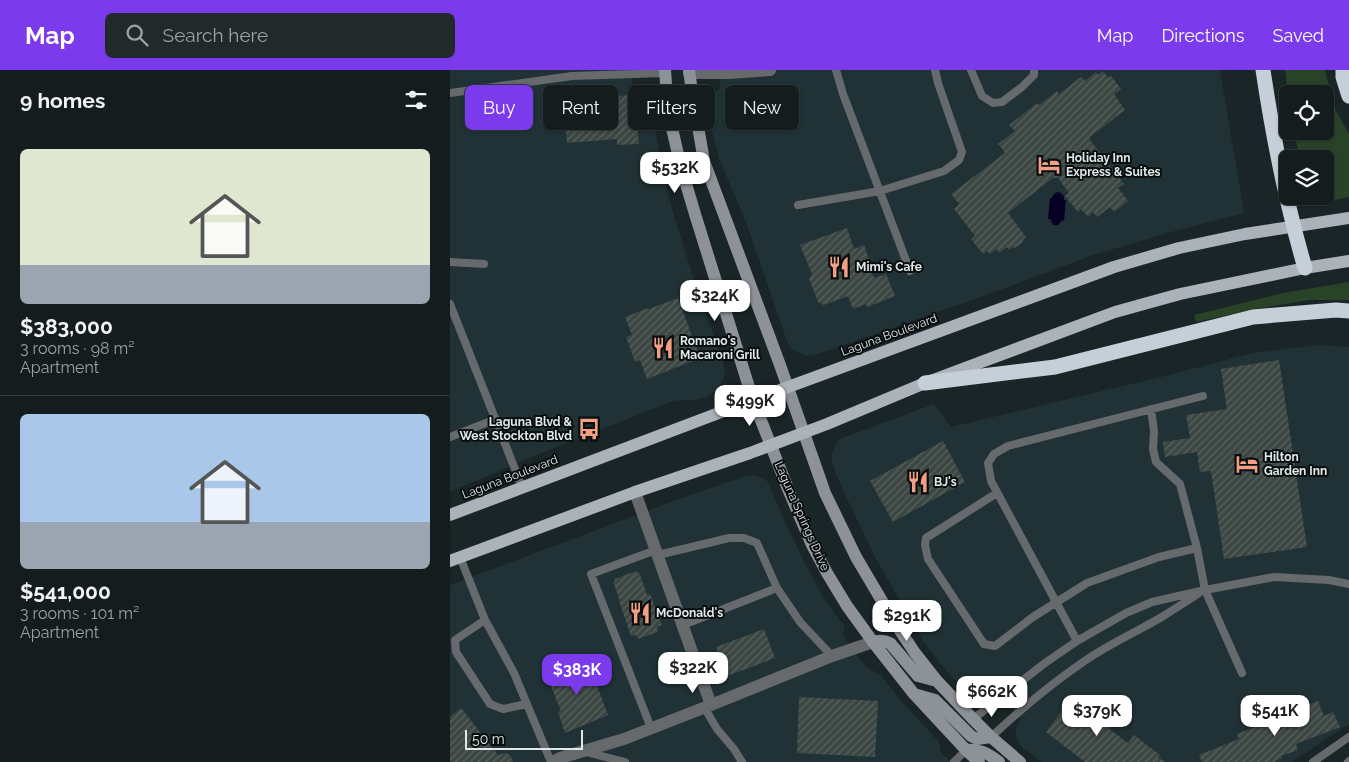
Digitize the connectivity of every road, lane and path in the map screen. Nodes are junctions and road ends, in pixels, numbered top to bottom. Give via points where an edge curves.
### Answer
1 (770, 70) edge
2 (836, 70) edge
3 (935, 70) edge
4 (971, 70) edge
5 (1034, 70) edge
6 (1263, 70) edge
7 (1343, 70) edge
8 (665, 72) edge
9 (689, 72) edge
10 (450, 93) edge
11 (1349, 96) edge
12 (880, 191) junction
13 (798, 205) dead end
14 (1349, 218) edge
15 (1293, 226) junction
16 (1349, 261) edge
17 (450, 262) edge
18 (484, 264) dead end
19 (1305, 268) junction
20 (910, 271) dead end
21 (450, 304) edge
22 (1349, 311) edge
23 (925, 383) junction
24 (788, 387) junction
25 (1203, 396) dead end
26 (753, 400) junction
27 (1151, 409) junction
28 (496, 419) junction
29 (804, 433) junction
30 (450, 437) edge
31 (771, 445) junction
32 (522, 487) junction
33 (635, 492) junction
34 (997, 493) junction
35 (450, 515) edge
36 (1197, 548) junction
37 (657, 553) junction
38 (455, 559) edge
39 (1349, 584) edge
40 (777, 588) junction
41 (1205, 590) junction
42 (1056, 602) junction
43 (485, 620) junction
44 (683, 625) junction
45 (1077, 640) junction
46 (873, 642) junction
47 (832, 656) junction
48 (1242, 672) dead end
49 (937, 681) junction
50 (914, 694) junction
51 (527, 704) junction
52 (708, 706) junction
53 (973, 719) junction
54 (651, 728) junction
55 (991, 737) junction
56 (1349, 737) edge
57 (966, 750) junction
58 (584, 751) junction
59 (552, 762) edge
60 (625, 762) edge
61 (742, 762) edge
62 (954, 762) edge
63 (979, 762) edge
64 (999, 762) edge
65 (1020, 762) edge
66 (1313, 762) edge

1 - 9 street
2 - 12 lane
3 - 12 lane via 962,152 959,160 944,171
4 - 5 lane via 982,96 993,103 1002,102 1022,87
6 - 15 highway
7 - 11 highway
8 - 10 lane via 572,76
8 - 26 street, Laguna Springs Drive via 668,111 681,167
9 - 24 street via 704,161
12 - 13 lane
12 - 20 lane
14 - 15 main road, Laguna Boulevard
15 - 19 highway
15 - 24 main road, Laguna Boulevard via 1179,248 1114,267
16 - 19 main road
17 - 18 lane
19 - 23 main road via 1180,294 1115,312
21 - 28 lane
22 - 23 highway via 1253,317 1055,367
23 - 29 main road
24 - 26 main road, Laguna Boulevard
24 - 29 street
25 - 27 lane
26 - 31 street, Laguna Springs Drive
26 - 32 main road, Laguna Boulevard
27 - 34 lane via 1008,446 994,454 988,464
27 - 36 lane via 1156,462 1180,484
28 - 30 lane
28 - 32 lane
29 - 31 main road
29 - 49 street via 825,493 856,558 900,631
31 - 33 main road
31 - 46 street, Laguna Springs Drive via 812,545 847,606
32 - 35 main road, Laguna Boulevard
33 - 37 street
33 - 38 main road
34 - 42 lane
34 - 42 lane via 926,538 928,559 984,644 995,646
36 - 41 lane
36 - 42 lane via 1159,557 1087,584
37 - 40 lane via 728,538 744,538 757,543
37 - 44 street
37 - 54 lane via 591,574
38 - 43 lane
39 - 41 lane via 1274,577
40 - 44 lane
40 - 47 lane via 800,622
41 - 45 lane via 1134,609
41 - 48 lane
41 - 55 lane via 1057,680
42 - 45 lane
43 - 51 lane
43 - 51 lane via 455,640 456,652 490,704 504,709
44 - 52 street
45 - 53 lane
46 - 47 street
46 - 49 street via 890,643 918,676
46 - 50 street, Laguna Springs Drive
47 - 52 street
49 - 53 street
50 - 55 street via 935,700 976,739
50 - 57 street, Laguna Springs Drive
51 - 59 lane
52 - 54 street
52 - 61 lane via 717,729
53 - 55 street
54 - 58 street
55 - 65 street
56 - 66 lane
57 - 62 lane
57 - 63 street, Laguna Springs Drive
57 - 64 street via 984,752
58 - 59 street
58 - 60 lane

